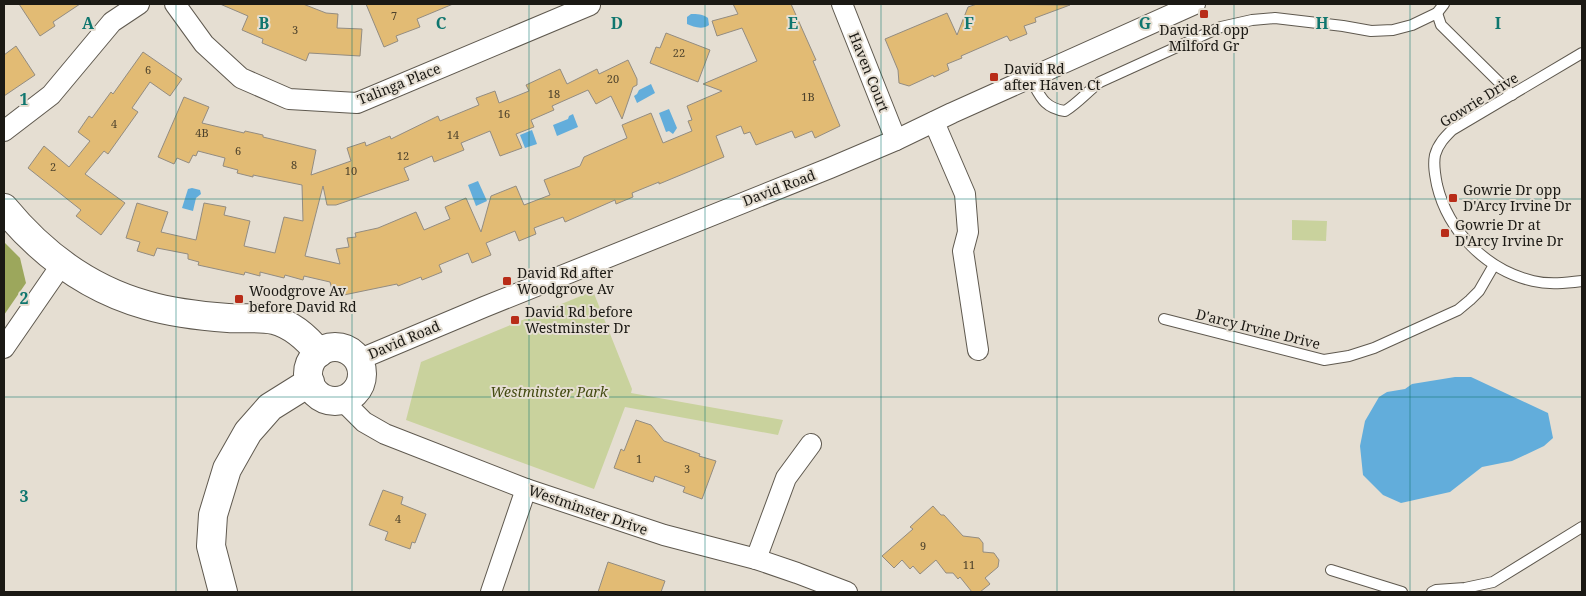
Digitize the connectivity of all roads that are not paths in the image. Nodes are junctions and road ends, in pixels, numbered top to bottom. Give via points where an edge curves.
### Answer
1 (139, 4) edge
2 (175, 4) edge
3 (842, 4) edge
4 (1195, 4) edge
5 (1444, 4) edge
6 (590, 5) edge
7 (1437, 13) junction
8 (1582, 53) edge
9 (1030, 78) junction
10 (1512, 95) junction
11 (934, 122) junction
12 (4, 131) edge
13 (896, 140) junction
14 (4, 208) edge
15 (62, 264) junction
16 (1494, 264) junction
17 (1582, 281) edge
18 (1164, 319) dead end
19 (4, 348) edge
20 (978, 350) dead end
21 (319, 353) junction
22 (358, 360) junction
23 (310, 382) junction
24 (342, 400) junction
25 (811, 444) dead end
26 (526, 490) junction
27 (1582, 527) edge
28 (756, 559) junction
29 (1331, 570) dead end
30 (222, 592) edge
31 (491, 592) edge
32 (847, 592) edge
33 (1402, 592) edge
34 (1432, 592) edge

1 - 12 street via 112,22 51,95
2 - 6 street, Talinga Place via 204,44 241,78 289,99 357,103
3 - 13 street, Haven Court
4 - 9 street, David Road
5 - 7 lane
7 - 9 lane via 1393,30 1370,31 1275,18 1237,22 1100,82 1065,111 1047,105
7 - 10 lane via 1441,25
8 - 10 lane, Gowrie Drive
9 - 11 street, David Road
10 - 16 lane, Gowrie Drive via 1452,130 1435,154 1434,170 1440,194 1453,225
11 - 13 street, David Road
11 - 20 street via 965,194 968,232 963,251
13 - 22 street, David Road
14 - 15 street via 38,245
15 - 19 street
15 - 21 street via 101,287 145,305 180,313 274,320 295,329
16 - 17 lane, Gowrie Drive via 1533,282
16 - 18 lane, D'arcy Irvine Drive via 1479,291 1458,310 1349,356 1324,360
21 - 22 street via 335,347 344,348
21 - 23 street via 310,366
22 - 24 street via 362,376 360,384 356,391
23 - 24 street via 327,399
23 - 30 street via 270,407 248,432 227,469 214,515 211,546
24 - 26 street, Westminster Drive via 364,422 384,434
25 - 28 street via 786,478
26 - 28 street, Westminster Drive via 664,535
26 - 31 street
27 - 34 lane via 1493,582
28 - 32 street, Westminster Drive
29 - 33 lane

